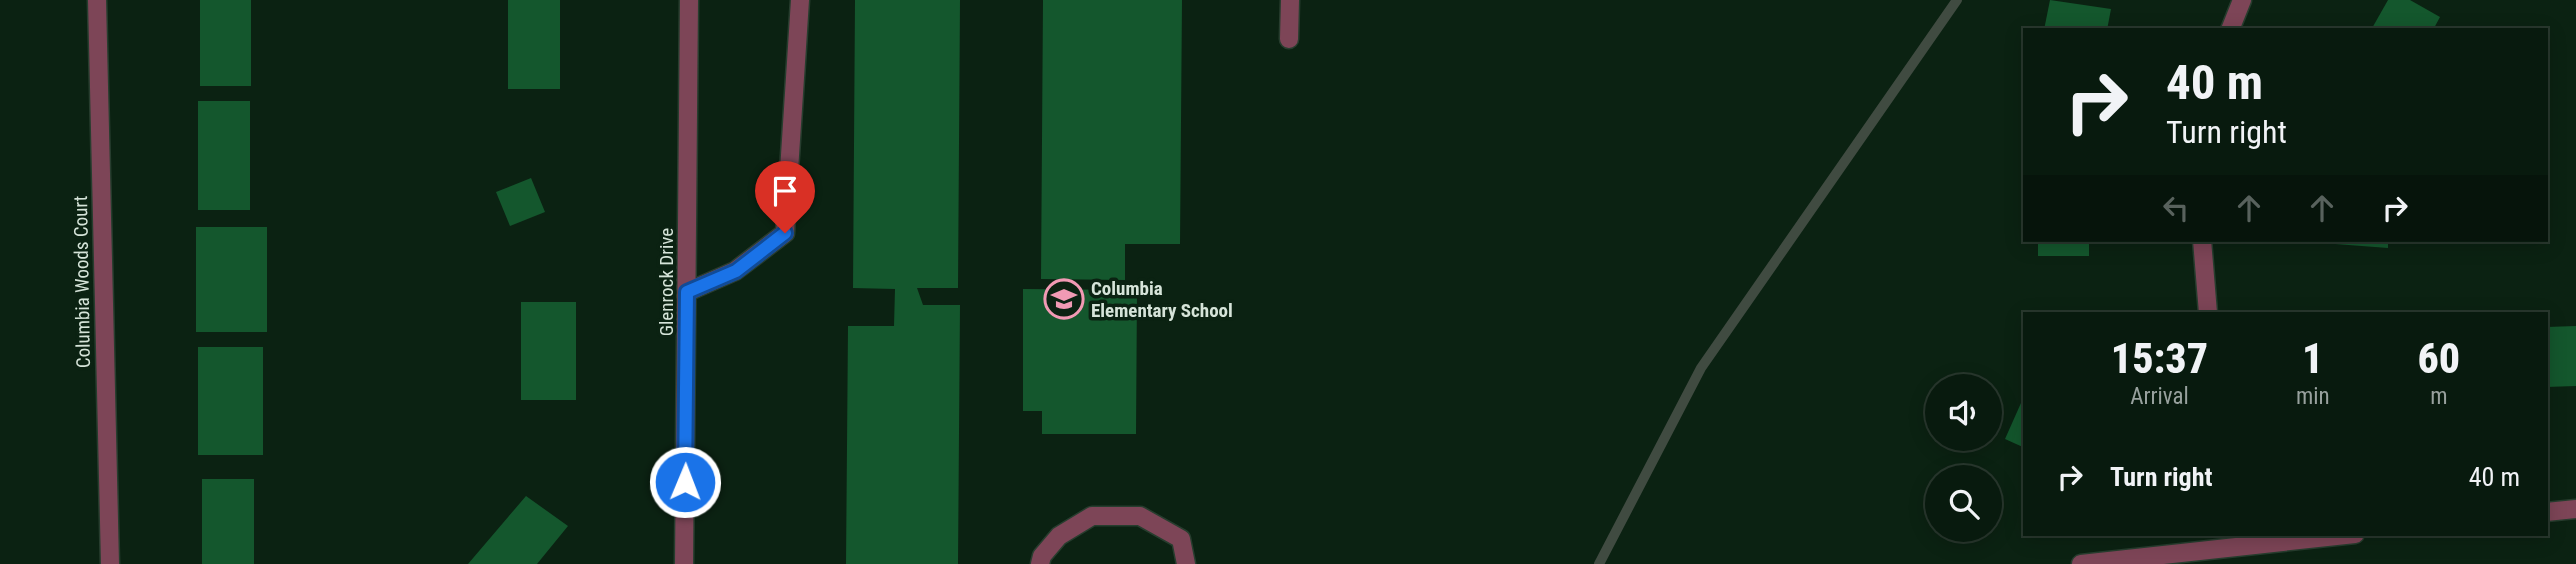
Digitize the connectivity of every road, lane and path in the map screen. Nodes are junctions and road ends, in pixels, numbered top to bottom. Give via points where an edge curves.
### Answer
1 (97, 0) edge
2 (689, 0) edge
3 (800, 0) edge
4 (1290, 0) edge
5 (2242, 0) edge
6 (2231, 28) edge
7 (1289, 39) dead end
8 (2202, 242) edge
9 (687, 292) junction
10 (2208, 312) edge
11 (2576, 509) edge
12 (2548, 512) edge
13 (2320, 536) edge
14 (2231, 541) edge
15 (110, 564) edge
16 (684, 564) edge
17 (1040, 564) edge
18 (1186, 564) edge
19 (2081, 564) edge

1 - 15 street, Columbia Woods Court
2 - 9 street, Glenrock Drive
3 - 9 street via 785,233 736,271
4 - 7 street
5 - 6 street
8 - 10 street
9 - 16 street, Glenrock Drive
11 - 12 street
13 - 14 street
14 - 19 street
17 - 18 street via 1059,536 1092,516 1140,516 1181,539

